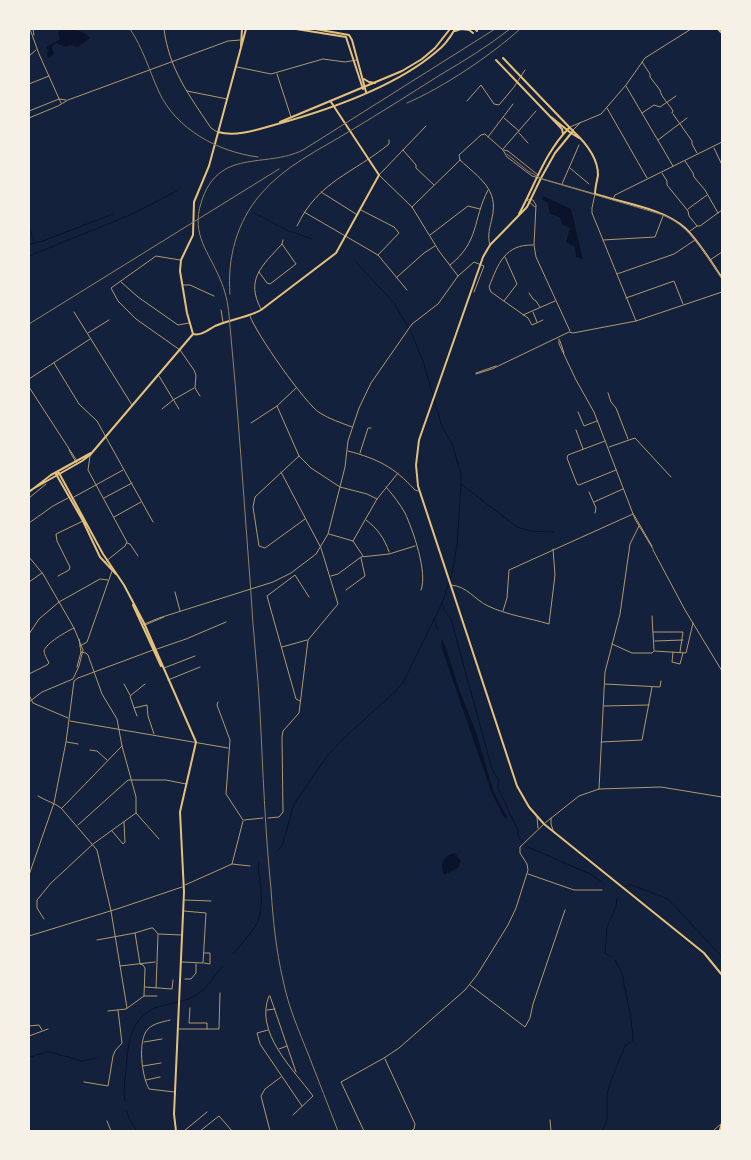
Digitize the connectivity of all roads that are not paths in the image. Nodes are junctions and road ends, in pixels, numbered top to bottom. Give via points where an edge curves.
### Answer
1 (30, 29) edge
2 (34, 29) edge
3 (164, 29) edge
4 (244, 29) edge
5 (296, 29) edge
6 (315, 29) edge
7 (450, 29) edge
8 (455, 29) edge
9 (691, 29) edge
10 (718, 29) edge
11 (469, 30) edge
12 (453, 32) junction
13 (472, 33) dead end
14 (722, 33) edge
15 (34, 38) junction
16 (242, 40) junction
17 (37, 49) junction
18 (29, 56) edge
19 (428, 57) junction
20 (503, 58) dead end
21 (356, 60) junction
22 (496, 60) dead end
23 (172, 61) junction
24 (642, 62) junction
25 (236, 67) junction
26 (525, 70) dead end
27 (277, 72) junction
28 (49, 76) junction
29 (520, 77) junction
30 (364, 79) junction
31 (517, 82) junction
32 (377, 83) junction
33 (29, 84) edge
34 (626, 85) junction
35 (366, 87) junction
36 (362, 89) junction
37 (186, 90) junction
38 (366, 92) junction
39 (676, 96) dead end
40 (59, 99) junction
41 (228, 99) junction
42 (68, 100) junction
43 (467, 101) dead end
44 (667, 101) junction
45 (331, 102) junction
46 (62, 104) junction
47 (514, 104) dead end
48 (333, 105) junction
49 (607, 107) junction
50 (29, 111) edge
51 (536, 111) dead end
52 (642, 112) junction
53 (550, 117) junction
54 (29, 118) edge
55 (503, 118) junction
56 (687, 118) dead end
57 (292, 119) junction
58 (581, 122) junction
59 (680, 124) junction
60 (426, 126) dead end
61 (568, 129) junction
62 (218, 132) junction
63 (519, 132) junction
64 (572, 132) junction
65 (563, 134) junction
66 (488, 137) junction
67 (389, 140) dead end
68 (658, 140) junction
69 (528, 142) dead end
70 (722, 142) edge
71 (579, 145) dead end
72 (713, 146) junction
73 (403, 150) junction
74 (503, 150) junction
75 (697, 154) junction
76 (369, 158) junction
77 (460, 160) junction
78 (685, 160) junction
79 (722, 165) edge
80 (673, 166) junction
81 (570, 167) junction
82 (661, 172) junction
83 (538, 174) junction
84 (379, 175) junction
85 (536, 178) junction
86 (540, 178) junction
87 (648, 179) junction
88 (589, 184) dead end
89 (434, 185) junction
90 (562, 185) junction
91 (489, 189) junction
92 (321, 191) junction
93 (595, 194) junction
94 (708, 195) junction
95 (526, 199) junction
96 (613, 200) junction
97 (530, 201) junction
98 (412, 207) junction
99 (687, 209) junction
100 (360, 210) junction
101 (480, 210) junction
102 (722, 210) edge
103 (304, 212) junction
104 (718, 213) junction
105 (358, 215) junction
106 (664, 215) junction
107 (518, 216) junction
108 (297, 226) dead end
109 (697, 226) junction
110 (689, 232) junction
111 (430, 236) junction
112 (488, 236) junction
113 (345, 237) junction
114 (283, 240) dead end
115 (602, 240) junction
116 (695, 240) junction
117 (493, 241) junction
118 (282, 244) junction
119 (490, 245) junction
120 (534, 245) junction
121 (436, 246) junction
122 (722, 252) edge
123 (378, 255) junction
124 (505, 256) junction
125 (181, 260) junction
126 (710, 260) junction
127 (480, 264) junction
128 (449, 265) junction
129 (259, 271) junction
130 (616, 274) junction
131 (458, 276) junction
132 (396, 278) junction
133 (722, 278) edge
134 (120, 281) junction
135 (183, 286) junction
136 (407, 290) dead end
137 (474, 292) dead end
138 (722, 292) edge
139 (529, 293) dead end
140 (214, 296) dead end
141 (626, 298) junction
142 (556, 300) junction
143 (504, 301) junction
144 (683, 305) junction
145 (540, 308) junction
146 (221, 310) dead end
147 (261, 310) junction
148 (74, 312) dead end
149 (533, 312) junction
150 (249, 315) junction
151 (523, 315) junction
152 (528, 318) junction
153 (109, 320) dead end
154 (543, 320) dead end
155 (636, 321) junction
156 (537, 322) junction
157 (190, 323) junction
158 (224, 323) junction
159 (569, 332) junction
160 (87, 334) junction
161 (193, 334) junction
162 (90, 338) junction
163 (559, 339) junction
164 (180, 350) junction
165 (54, 363) junction
166 (499, 366) junction
167 (158, 375) junction
168 (29, 379) edge
169 (29, 387) edge
170 (297, 387) junction
171 (195, 388) junction
172 (608, 393) dead end
173 (200, 396) dead end
174 (173, 400) junction
175 (132, 405) junction
176 (277, 406) junction
177 (162, 409) dead end
178 (179, 409) dead end
179 (578, 412) dead end
180 (598, 420) junction
181 (251, 423) dead end
182 (352, 427) junction
183 (371, 428) dead end
184 (576, 430) dead end
185 (105, 436) junction
186 (628, 440) junction
187 (606, 441) junction
188 (609, 448) junction
189 (584, 449) junction
190 (347, 450) junction
191 (91, 454) junction
192 (360, 454) junction
193 (299, 456) junction
194 (76, 461) junction
195 (77, 464) junction
196 (124, 469) junction
197 (616, 470) junction
198 (281, 472) junction
199 (56, 473) junction
200 (59, 473) junction
201 (398, 473) junction
202 (671, 478) dead end
203 (132, 483) junction
204 (46, 484) dead end
205 (96, 485) junction
206 (340, 487) junction
207 (386, 488) junction
208 (623, 489) junction
209 (30, 491) edge
210 (420, 492) junction
211 (589, 492) dead end
212 (29, 498) edge
213 (69, 498) junction
214 (74, 498) junction
215 (104, 498) junction
216 (377, 500) junction
217 (142, 502) junction
218 (594, 502) junction
219 (595, 513) dead end
220 (634, 514) junction
221 (114, 517) junction
222 (306, 518) junction
223 (366, 519) junction
224 (82, 521) junction
225 (153, 522) dead end
226 (29, 523) edge
227 (641, 528) junction
228 (328, 534) junction
229 (353, 541) junction
230 (126, 542) junction
231 (416, 546) junction
232 (321, 548) junction
233 (553, 549) junction
234 (389, 554) junction
235 (138, 556) dead end
236 (29, 557) edge
237 (362, 557) junction
238 (106, 562) junction
239 (113, 570) junction
240 (42, 572) junction
241 (58, 576) dead end
242 (330, 576) junction
243 (108, 580) junction
244 (29, 582) edge
245 (451, 584) junction
246 (346, 590) dead end
247 (421, 590) dead end
248 (175, 592) dead end
249 (309, 597) dead end
250 (60, 602) junction
251 (503, 611) junction
252 (180, 612) junction
253 (652, 616) dead end
254 (226, 622) dead end
255 (693, 623) junction
256 (144, 624) junction
257 (74, 628) junction
258 (653, 632) junction
259 (29, 634) edge
260 (308, 640) junction
261 (683, 640) junction
262 (654, 642) junction
263 (612, 643) junction
264 (81, 646) junction
265 (281, 647) junction
266 (154, 650) junction
267 (654, 651) junction
268 (82, 652) junction
269 (673, 652) junction
270 (680, 653) junction
271 (683, 653) junction
272 (195, 656) dead end
273 (200, 666) dead end
274 (163, 668) junction
275 (722, 671) edge
276 (94, 672) junction
277 (29, 674) edge
278 (74, 679) junction
279 (168, 680) junction
280 (661, 681) dead end
281 (124, 684) dead end
282 (145, 684) dead end
283 (604, 684) junction
284 (652, 687) junction
285 (29, 695) edge
286 (130, 696) junction
287 (32, 700) junction
288 (301, 701) junction
289 (29, 702) edge
290 (218, 702) dead end
291 (649, 705) junction
292 (603, 706) junction
293 (134, 708) junction
294 (137, 716) dead end
295 (69, 720) junction
296 (119, 729) junction
297 (154, 735) junction
298 (66, 742) junction
299 (196, 742) junction
300 (601, 742) junction
301 (78, 744) dead end
302 (122, 746) junction
303 (228, 748) junction
304 (90, 750) dead end
305 (108, 760) junction
306 (131, 779) junction
307 (186, 784) junction
308 (598, 789) junction
309 (38, 796) dead end
310 (722, 797) edge
311 (54, 803) junction
312 (62, 808) junction
313 (136, 813) junction
314 (537, 817) junction
315 (263, 818) dead end
316 (268, 818) dead end
317 (552, 818) junction
318 (243, 820) junction
319 (124, 822) junction
320 (544, 824) junction
321 (78, 826) junction
322 (538, 828) junction
323 (112, 831) junction
324 (553, 831) junction
325 (159, 839) dead end
326 (93, 844) junction
327 (232, 864) junction
328 (250, 866) dead end
329 (527, 874) junction
330 (29, 875) edge
331 (184, 885) junction
332 (602, 890) dead end
333 (184, 900) junction
334 (211, 902) dead end
335 (565, 910) dead end
336 (111, 911) junction
337 (183, 911) junction
338 (44, 919) dead end
339 (135, 933) junction
340 (158, 934) junction
341 (29, 936) edge
342 (182, 936) junction
343 (114, 937) junction
344 (98, 940) dead end
345 (204, 953) junction
346 (156, 962) junction
347 (182, 962) junction
348 (196, 963) junction
349 (203, 963) junction
350 (140, 964) junction
351 (119, 966) junction
352 (722, 975) edge
353 (186, 979) dead end
354 (173, 980) dead end
355 (470, 984) junction
356 (144, 987) junction
357 (156, 988) junction
358 (220, 993) dead end
359 (144, 996) junction
360 (157, 996) dead end
361 (127, 1008) junction
362 (190, 1008) dead end
363 (275, 1009) junction
364 (118, 1010) junction
365 (266, 1010) junction
366 (108, 1011) dead end
367 (170, 1020) dead end
368 (29, 1026) edge
369 (48, 1029) dead end
370 (178, 1029) junction
371 (207, 1029) junction
372 (269, 1030) junction
373 (43, 1031) junction
374 (29, 1036) edge
375 (162, 1039) dead end
376 (143, 1042) junction
377 (288, 1046) junction
378 (278, 1050) junction
379 (384, 1058) junction
380 (161, 1063) dead end
381 (142, 1066) junction
382 (296, 1073) junction
383 (160, 1077) dead end
384 (281, 1077) junction
385 (145, 1080) junction
386 (84, 1082) dead end
387 (175, 1092) junction
388 (302, 1106) junction
389 (207, 1112) dead end
390 (293, 1114) dead end
391 (550, 1120) dead end
392 (107, 1121) dead end
393 (722, 1122) edge
394 (110, 1131) edge
395 (176, 1131) edge
396 (184, 1131) edge
397 (200, 1131) edge
398 (232, 1131) edge
399 (270, 1131) edge
400 (364, 1131) edge
401 (411, 1131) edge
402 (551, 1131) edge
403 (714, 1131) edge
404 (721, 1131) edge

1 - 15 street
2 - 15 street
3 - 23 street
4 - 16 main road
5 - 21 main road via 346,37
6 - 21 main road via 349,35
7 - 19 main road
8 - 12 main road
9 - 24 street
10 - 14 main road
11 - 12 main road
11 - 13 main road
12 - 19 main road via 444,45
15 - 17 street
16 - 23 street via 228,41
16 - 25 main road
17 - 18 street
17 - 28 street
19 - 32 main road
19 - 38 main road via 402,75
20 - 29 main road
21 - 27 street via 323,59
21 - 30 main road
21 - 36 main road
22 - 31 main road
23 - 37 street
23 - 42 street
24 - 34 street
24 - 44 street
25 - 27 street via 266,74
25 - 41 main road
26 - 29 street
27 - 57 street
28 - 33 street
28 - 40 street
29 - 31 street
29 - 61 main road
30 - 32 main road
30 - 35 main road
31 - 43 street via 499,106 494,104 481,84
31 - 53 main road
32 - 35 main road
34 - 49 street
34 - 52 street
35 - 36 main road
35 - 38 main road
36 - 38 main road
36 - 45 main road
37 - 41 street
37 - 62 street via 211,128
38 - 48 main road
39 - 44 street
40 - 42 street
40 - 46 street
40 - 50 street
41 - 62 main road
42 - 46 street
44 - 52 street via 660,107 654,106
44 - 59 street
45 - 48 main road
45 - 57 main road
46 - 54 street
47 - 55 street
48 - 57 main road
48 - 76 main road
49 - 58 street
49 - 87 street
51 - 63 street
52 - 68 street
53 - 61 main road
53 - 65 main road
55 - 63 street
55 - 66 street
56 - 59 street
57 - 62 main road via 242,133
58 - 61 street
58 - 64 street
59 - 68 street
59 - 75 street
60 - 73 street
61 - 64 main road
61 - 65 main road
62 - 125 main road via 209,166 194,202 193,235
63 - 69 street
63 - 74 street
64 - 86 main road
64 - 93 main road via 589,149 597,166
65 - 83 main road
66 - 74 street
66 - 77 street via 481,135 459,155
67 - 76 street via 389,144
68 - 80 street
70 - 72 street
71 - 81 street
72 - 75 street
72 - 79 street
73 - 84 street
73 - 89 street
74 - 83 street
74 - 85 street
75 - 78 street
76 - 84 main road
76 - 92 street
77 - 89 street
77 - 91 street
78 - 80 street
78 - 94 street
80 - 82 street
81 - 88 street
81 - 90 street
82 - 87 street
82 - 99 street via 667,185
83 - 85 main road
83 - 86 street
84 - 98 street
84 - 100 main road
85 - 86 street
85 - 95 main road
86 - 90 street
86 - 97 main road
87 - 96 street via 615,195
89 - 98 street
90 - 93 street
91 - 101 street
91 - 112 street via 494,202
92 - 103 street
92 - 105 street
93 - 96 main road
93 - 115 street via 591,210
94 - 99 street
94 - 104 street
95 - 97 street
95 - 107 main road
96 - 106 main road
97 - 107 main road
97 - 120 street via 536,208
98 - 111 street
99 - 109 street
100 - 105 main road
100 - 123 street via 400,233
101 - 111 street via 468,206
101 - 128 street via 468,246
102 - 104 street
103 - 108 street
103 - 113 street
104 - 109 street
105 - 113 main road
106 - 110 main road
106 - 115 street via 655,237
107 - 117 main road
109 - 110 street
110 - 116 main road
111 - 121 street
112 - 117 street
112 - 119 street
113 - 123 street
113 - 147 main road via 336,253
114 - 118 street
115 - 130 street
116 - 126 main road
116 - 130 street via 674,254
117 - 119 main road
118 - 129 street
118 - 129 street via 296,264 270,284
119 - 127 main road
120 - 124 street via 517,246
120 - 142 street via 538,262
121 - 128 street
121 - 132 street
122 - 126 street
123 - 132 street
124 - 143 street via 517,284
124 - 143 street via 490,287 491,292
125 - 134 street via 156,256
125 - 135 main road
126 - 133 main road
127 - 131 street via 473,263
127 - 137 street via 484,266
127 - 210 main road via 417,448 416,471
128 - 131 street
129 - 147 street via 254,289
130 - 141 street
131 - 182 street via 438,304 407,331 367,389
132 - 136 street
134 - 157 street via 178,325
134 - 164 street via 111,288 125,309
135 - 140 street via 190,285
135 - 157 main road
138 - 144 street
139 - 145 street
141 - 144 street via 674,281
141 - 155 street
142 - 145 street
142 - 159 street
143 - 151 street
144 - 155 street
145 - 149 street
146 - 158 street
147 - 150 main road
148 - 160 street
149 - 151 street
149 - 152 street
149 - 156 street
150 - 158 main road
150 - 170 street
151 - 152 street
152 - 156 street via 532,324
153 - 160 street
154 - 156 street
155 - 159 street
157 - 161 main road
158 - 161 main road
159 - 163 street
160 - 162 street
161 - 164 main road
162 - 165 street
162 - 175 street
163 - 166 street
163 - 180 street via 574,377
164 - 167 main road
164 - 171 street via 196,375
165 - 168 street
165 - 185 street via 79,404 94,417
166 - 166 street via 491,367 476,374 479,374
167 - 174 street
167 - 175 main road
169 - 194 street
170 - 176 street
170 - 182 street via 319,413
171 - 173 street
171 - 174 street
172 - 186 street
174 - 177 street
174 - 178 street
175 - 185 main road
176 - 181 street
176 - 193 street
179 - 180 street via 584,426
180 - 187 street
182 - 190 street
183 - 192 street via 368,428
184 - 189 street
185 - 191 main road
185 - 196 street
186 - 188 street
186 - 202 street via 638,440
187 - 188 street
187 - 189 street
188 - 197 street
189 - 197 street via 567,458 577,484
190 - 192 street
190 - 206 street
191 - 194 main road
191 - 195 main road
191 - 205 street via 88,470
192 - 201 street via 381,461
193 - 198 street
193 - 206 street via 317,473
194 - 195 street
194 - 199 main road
195 - 200 main road
196 - 203 street
196 - 205 street
197 - 208 street
198 - 222 street
198 - 222 street via 253,502 259,546 265,548
199 - 200 main road
199 - 209 main road
199 - 213 main road
200 - 214 main road
201 - 207 street
201 - 210 street
203 - 215 street
203 - 217 street
204 - 212 street
205 - 214 street
205 - 215 street
206 - 216 street
206 - 228 street
207 - 216 street
207 - 231 street via 405,514
208 - 218 street
208 - 220 street
210 - 245 main road
211 - 218 street
213 - 224 main road
213 - 226 street
214 - 238 main road
215 - 221 street
216 - 223 street
217 - 221 street
217 - 225 street
218 - 219 street
220 - 227 street
220 - 233 street
221 - 230 street
222 - 232 street
223 - 229 street
223 - 234 street via 381,534
224 - 238 main road
224 - 241 street via 56,534 70,567
227 - 255 street
227 - 263 street via 630,544 620,614
228 - 229 street
228 - 232 street
229 - 237 street
230 - 235 street
230 - 238 street
231 - 234 street
231 - 247 street via 423,570
232 - 242 street
232 - 252 street via 291,573 256,589
233 - 251 street via 508,570 508,598
233 - 251 street via 555,574 548,624
234 - 237 street
236 - 240 street
237 - 242 street
237 - 246 street via 365,576
238 - 239 main road
239 - 243 street
239 - 256 main road
240 - 244 street
240 - 250 street
242 - 260 street via 338,604
243 - 250 street via 100,579
243 - 264 street via 86,644
245 - 251 street via 489,607
245 - 314 main road via 517,786
248 - 252 street
249 - 265 street via 295,575 267,596
250 - 257 street
250 - 259 street via 39,618
252 - 256 street
253 - 258 street
254 - 266 street
255 - 271 street via 686,654
255 - 275 street
256 - 266 main road
257 - 264 street
257 - 277 street via 45,648 49,663
258 - 261 street via 682,631
258 - 262 street
260 - 265 street
260 - 288 street
261 - 262 street
261 - 270 street
262 - 267 street
263 - 267 street via 632,653
263 - 283 street
264 - 268 street
265 - 288 street via 296,698
266 - 274 main road
266 - 276 street
267 - 269 street
268 - 276 street via 88,655
268 - 278 street
269 - 270 street
269 - 271 street via 672,662 680,664
270 - 271 street
272 - 274 street
273 - 279 street
274 - 279 main road
276 - 278 street
276 - 296 street
278 - 287 street via 42,692
278 - 295 street
279 - 299 main road
280 - 284 street via 660,688
281 - 286 street
282 - 286 street
283 - 284 street
283 - 292 street
284 - 291 street
285 - 287 street
286 - 293 street
287 - 289 street
287 - 295 street
288 - 316 street via 299,713 285,728 282,737 283,812 279,817
290 - 303 street via 229,733
291 - 292 street
291 - 300 street via 642,740
292 - 300 street
293 - 294 street
293 - 297 street via 147,705
295 - 296 street
295 - 298 street
296 - 297 street
296 - 302 street
297 - 299 street
298 - 301 street
298 - 311 street
299 - 303 street
299 - 307 main road
300 - 308 street
302 - 305 street
302 - 306 street
303 - 318 street via 226,794
304 - 305 street via 97,751
305 - 312 street
306 - 307 street
306 - 313 street
306 - 321 street
307 - 331 main road via 180,814
308 - 310 street via 661,786
308 - 317 street via 579,796
309 - 311 street
311 - 312 street
311 - 330 street
312 - 321 street
313 - 319 street
313 - 325 street
314 - 320 main road
314 - 322 street
315 - 318 street
317 - 320 street
317 - 324 street
318 - 327 street
319 - 323 street
319 - 323 street via 123,844
320 - 322 street
320 - 324 main road
321 - 326 street
322 - 329 street via 523,843 520,851 527,864
323 - 326 street
324 - 352 main road via 704,953
326 - 336 street
326 - 338 street via 38,898 36,906
327 - 328 street
327 - 331 street
329 - 332 street via 574,890
329 - 355 street via 512,918
331 - 333 main road
331 - 336 street
333 - 334 street
333 - 337 main road
335 - 355 street via 525,1027
336 - 341 street
336 - 343 street
337 - 342 main road
337 - 345 street via 206,913
339 - 340 street via 153,928
339 - 343 street
339 - 350 street
340 - 342 street
340 - 346 street
342 - 347 main road
343 - 344 street
343 - 351 street
345 - 349 street
345 - 349 street via 210,953 210,964
346 - 350 street
346 - 357 street
347 - 348 street
347 - 370 main road
348 - 349 street
348 - 353 street via 196,973 191,979
350 - 351 street
350 - 356 street via 145,968
351 - 361 street
354 - 357 street via 172,989
355 - 379 street via 414,1036
356 - 357 street
356 - 359 street
358 - 371 street via 219,1029
359 - 360 street
359 - 361 street
361 - 364 street
362 - 371 street via 189,1022 207,1023
363 - 365 street
363 - 365 street via 269,996
363 - 377 street
364 - 366 street
364 - 386 street via 122,1043 115,1051 108,1086
365 - 372 street
367 - 376 street via 150,1027
368 - 373 street via 39,1025
369 - 373 street
370 - 371 street
370 - 387 main road
372 - 378 street
372 - 384 street via 257,1032 257,1036 264,1053
373 - 374 street
375 - 376 street
376 - 381 street
377 - 378 street
377 - 382 street
378 - 382 street
379 - 400 street via 342,1082
379 - 401 street via 415,1124
380 - 381 street
381 - 385 street
382 - 388 street via 312,1096
383 - 385 street
384 - 388 street
384 - 399 street via 261,1096
385 - 387 street via 150,1090
387 - 395 main road
388 - 390 street
389 - 396 street
391 - 402 street
392 - 394 street
393 - 403 street
393 - 404 main road
397 - 398 street via 220,1116
403 - 404 street

